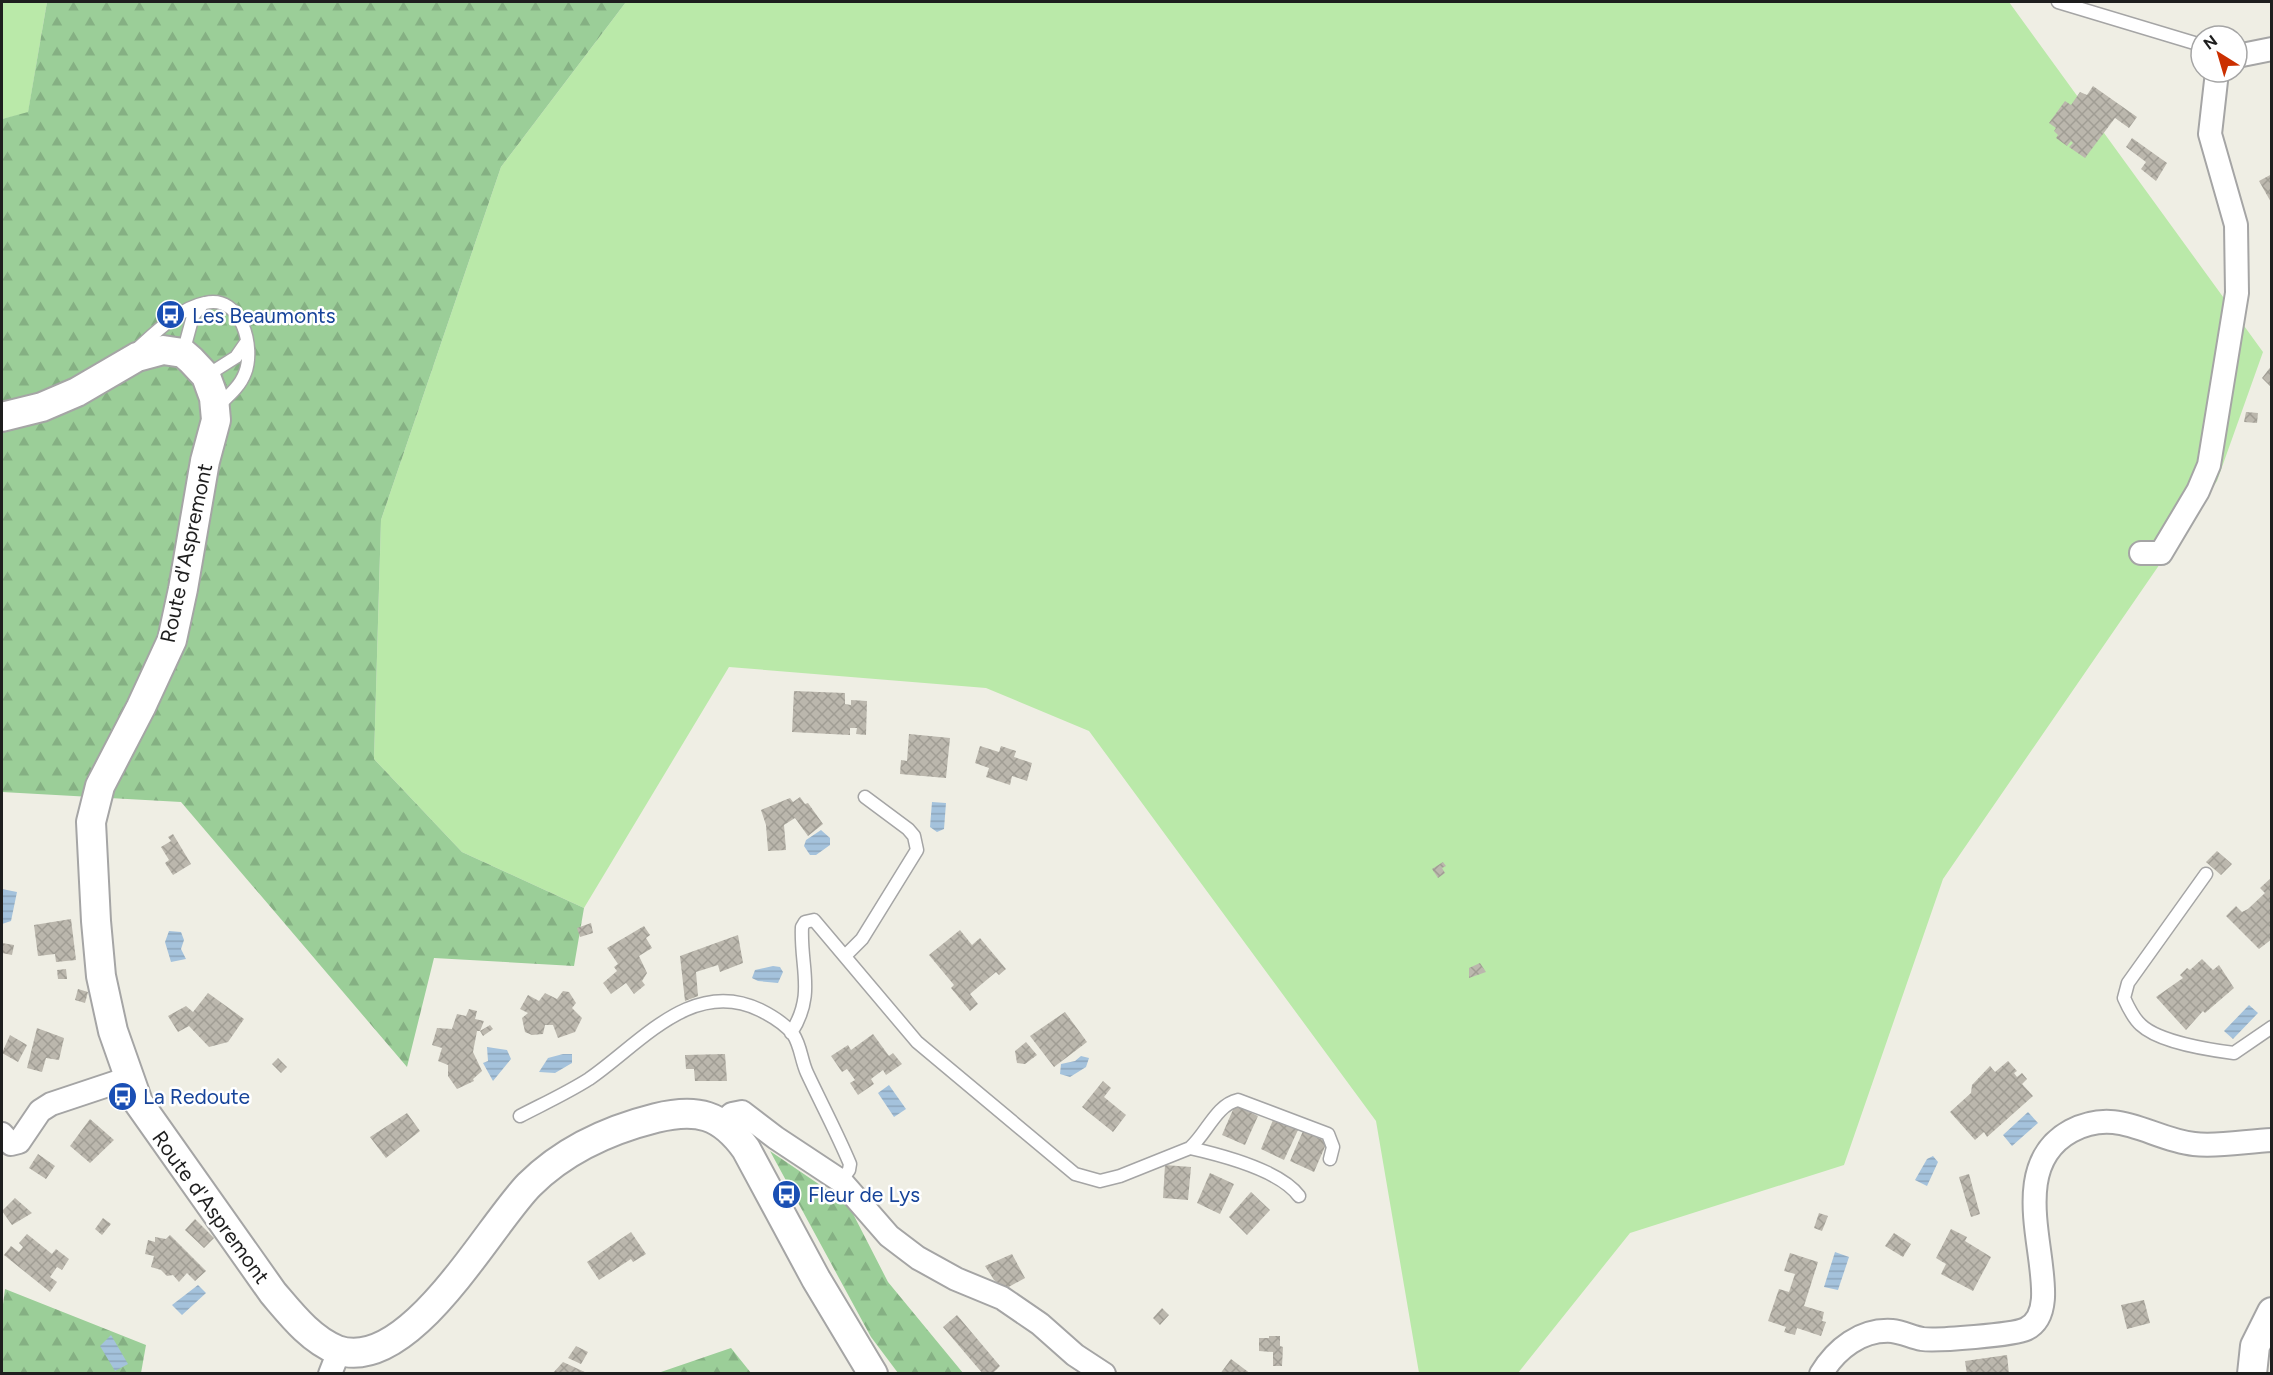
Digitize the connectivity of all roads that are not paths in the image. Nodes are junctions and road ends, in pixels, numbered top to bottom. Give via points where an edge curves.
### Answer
1 (2058, 2) edge
2 (2189, 41) edge
3 (2271, 49) edge
4 (2249, 54) edge
5 (2216, 84) edge
6 (206, 303) junction
7 (246, 344) junction
8 (183, 353) junction
9 (119, 366) junction
10 (206, 376) junction
11 (216, 409) junction
12 (2, 417) edge
13 (2141, 553) dead end
14 (865, 797) dead end
15 (2206, 874) dead end
16 (845, 956) junction
17 (2271, 1027) edge
18 (792, 1033) junction
19 (129, 1078) junction
20 (520, 1116) dead end
21 (722, 1123) junction
22 (2, 1134) edge
23 (2271, 1140) edge
24 (1190, 1148) junction
25 (1330, 1159) dead end
26 (841, 1181) junction
27 (1299, 1196) dead end
28 (2271, 1312) edge
29 (334, 1362) edge
30 (873, 1374) edge
31 (1104, 1374) edge
32 (1821, 1374) edge
33 (2252, 1374) edge

1 - 2 lane
3 - 4 street
5 - 13 street via 2210,134 2236,225 2237,293 2209,465 2161,553
6 - 7 lane via 222,304 234,312 243,324
6 - 8 lane via 193,316
6 - 9 lane via 163,327
7 - 10 lane via 236,357
7 - 11 lane via 249,362 243,379
8 - 9 street via 157,352
8 - 10 street, Route d'Aspremont
9 - 12 street via 51,404
10 - 11 street, Route d'Aspremont
11 - 19 street, Route d'Aspremont via 172,640 100,786 91,822 101,976
14 - 16 lane via 908,829 917,850 862,939
15 - 17 lane via 2128,983 2124,998 2142,1026 2160,1036 2211,1050 2234,1053
16 - 18 lane via 820,925 814,920 805,922 801,937 806,1003
16 - 24 lane via 917,1042 1075,1174 1100,1181
18 - 20 lane via 746,1003 707,1001 672,1016 586,1080
18 - 26 lane via 850,1164
19 - 22 street via 51,1104 40,1111 19,1142 11,1144
19 - 29 street, Route d'Aspremont via 153,1126 273,1293 319,1340
21 - 26 street via 732,1114 742,1112
21 - 29 street, Route d'Aspremont via 690,1113 670,1115 606,1133 549,1166 508,1208 440,1300 406,1335 383,1350
21 - 30 street, Route d'Aspremont via 746,1149
23 - 32 street via 2194,1144 2110,1121 2070,1132 2050,1149 2035,1183 2043,1274 2035,1324 2018,1332 1924,1339 1890,1331 1867,1334 1842,1347
24 - 25 lane via 1222,1107 1238,1100 1328,1134 1333,1147
24 - 27 lane via 1274,1176
26 - 31 street via 890,1236 918,1258 1002,1298
28 - 33 street via 2255,1346

